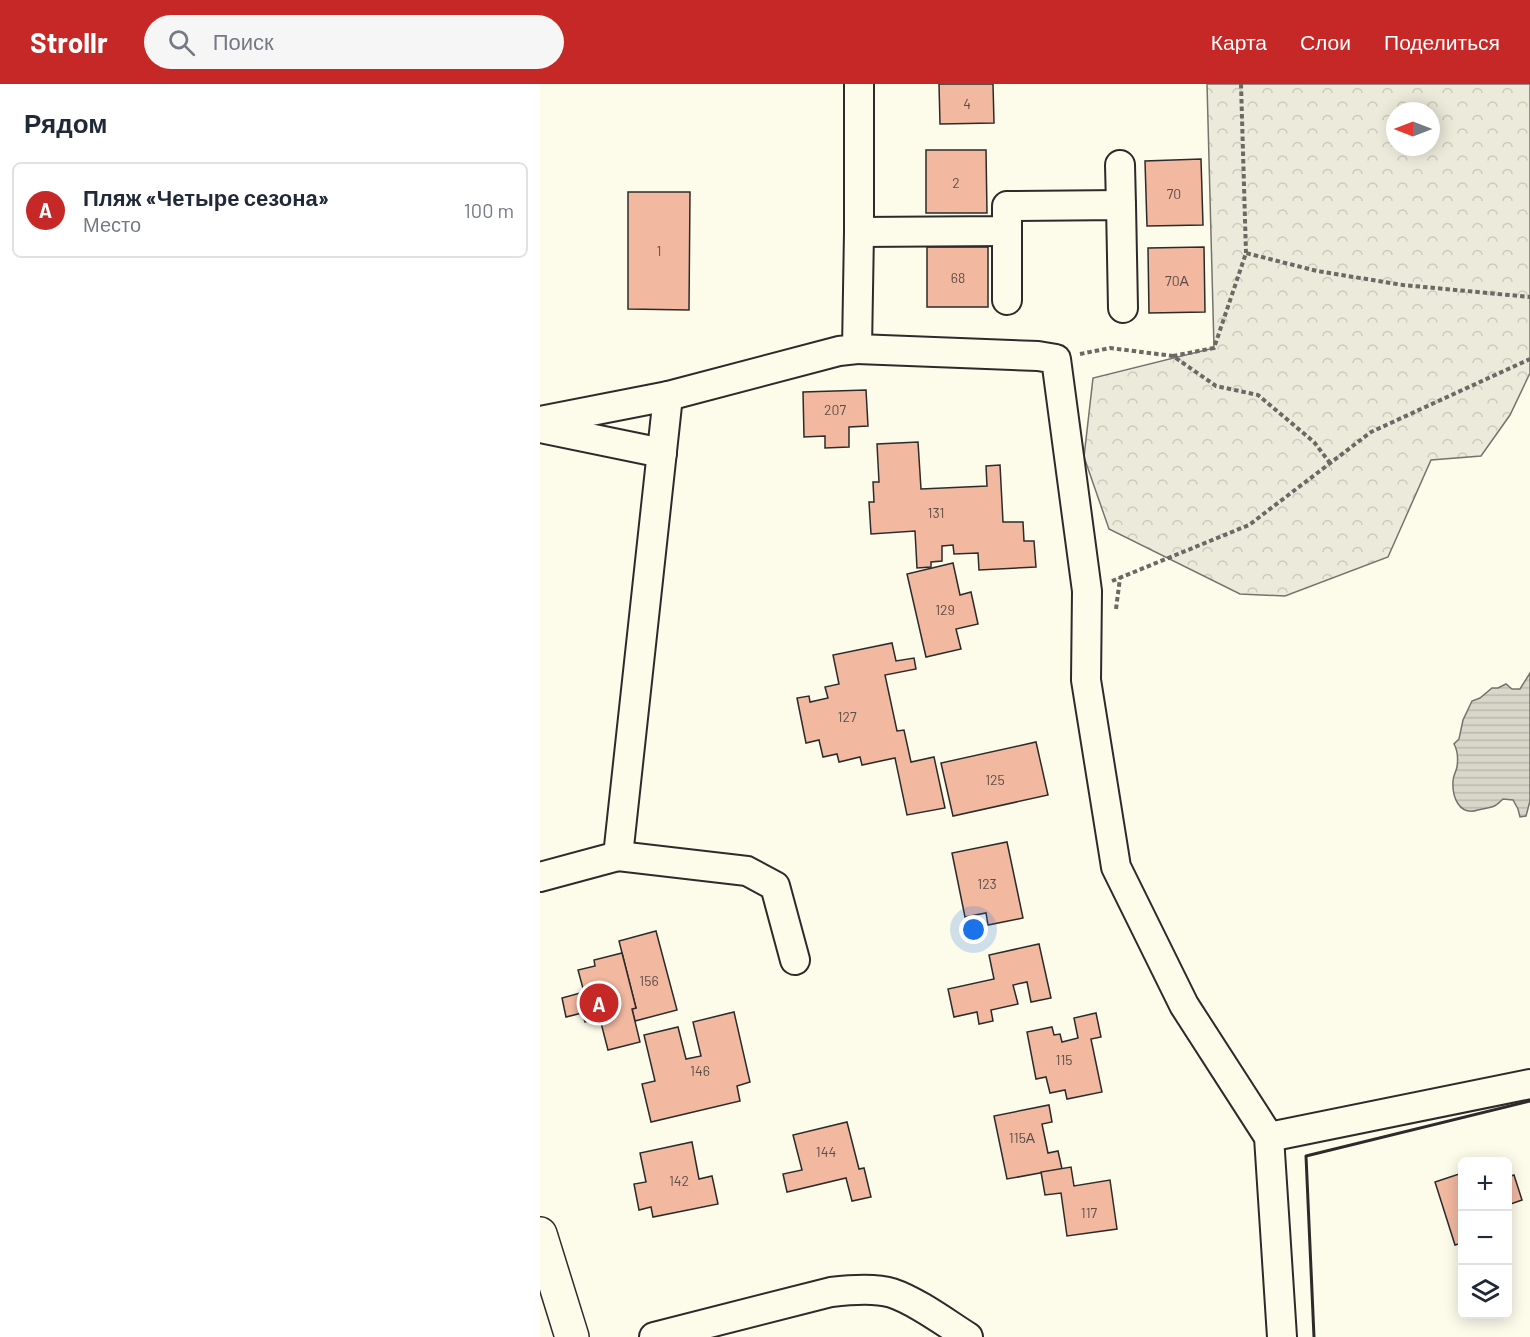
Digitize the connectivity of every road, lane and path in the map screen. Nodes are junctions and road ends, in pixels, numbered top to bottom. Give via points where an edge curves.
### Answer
1 (859, 84) edge
2 (1241, 84) edge
3 (1120, 165) dead end
4 (1121, 205) junction
5 (1007, 231) junction
6 (859, 232) junction
7 (1246, 252) junction
8 (1530, 297) edge
9 (1007, 300) dead end
10 (1123, 308) dead end
11 (857, 349) junction
12 (1173, 356) junction
13 (1056, 359) junction
14 (1530, 359) edge
15 (668, 396) junction
16 (540, 420) edge
17 (540, 428) edge
18 (662, 453) junction
19 (1330, 463) junction
20 (1088, 591) junction
21 (618, 856) junction
22 (540, 878) edge
23 (795, 960) dead end
24 (1530, 1084) edge
25 (1269, 1137) junction
26 (540, 1234) edge
27 (572, 1337) edge
28 (654, 1337) edge
29 (968, 1337) edge
30 (1282, 1337) edge

1 - 6 street
2 - 7 path
3 - 4 street
4 - 5 street via 1007,206
4 - 10 street
5 - 6 street
5 - 9 street
6 - 11 street
7 - 8 path via 1317,271 1403,285
7 - 12 path via 1214,348
11 - 13 street
11 - 15 street
12 - 13 path via 1110,348
12 - 19 path via 1216,386 1258,395 1314,442
13 - 20 street
14 - 19 path via 1371,432
15 - 16 street
15 - 18 street
17 - 18 street
18 - 21 street
19 - 20 path via 1250,525
20 - 25 street via 1086,680 1116,867 1184,1005
21 - 22 street
21 - 23 street via 747,871 775,886
24 - 25 street
25 - 30 street
26 - 27 main road
28 - 29 street via 831,1292 859,1290 891,1292

